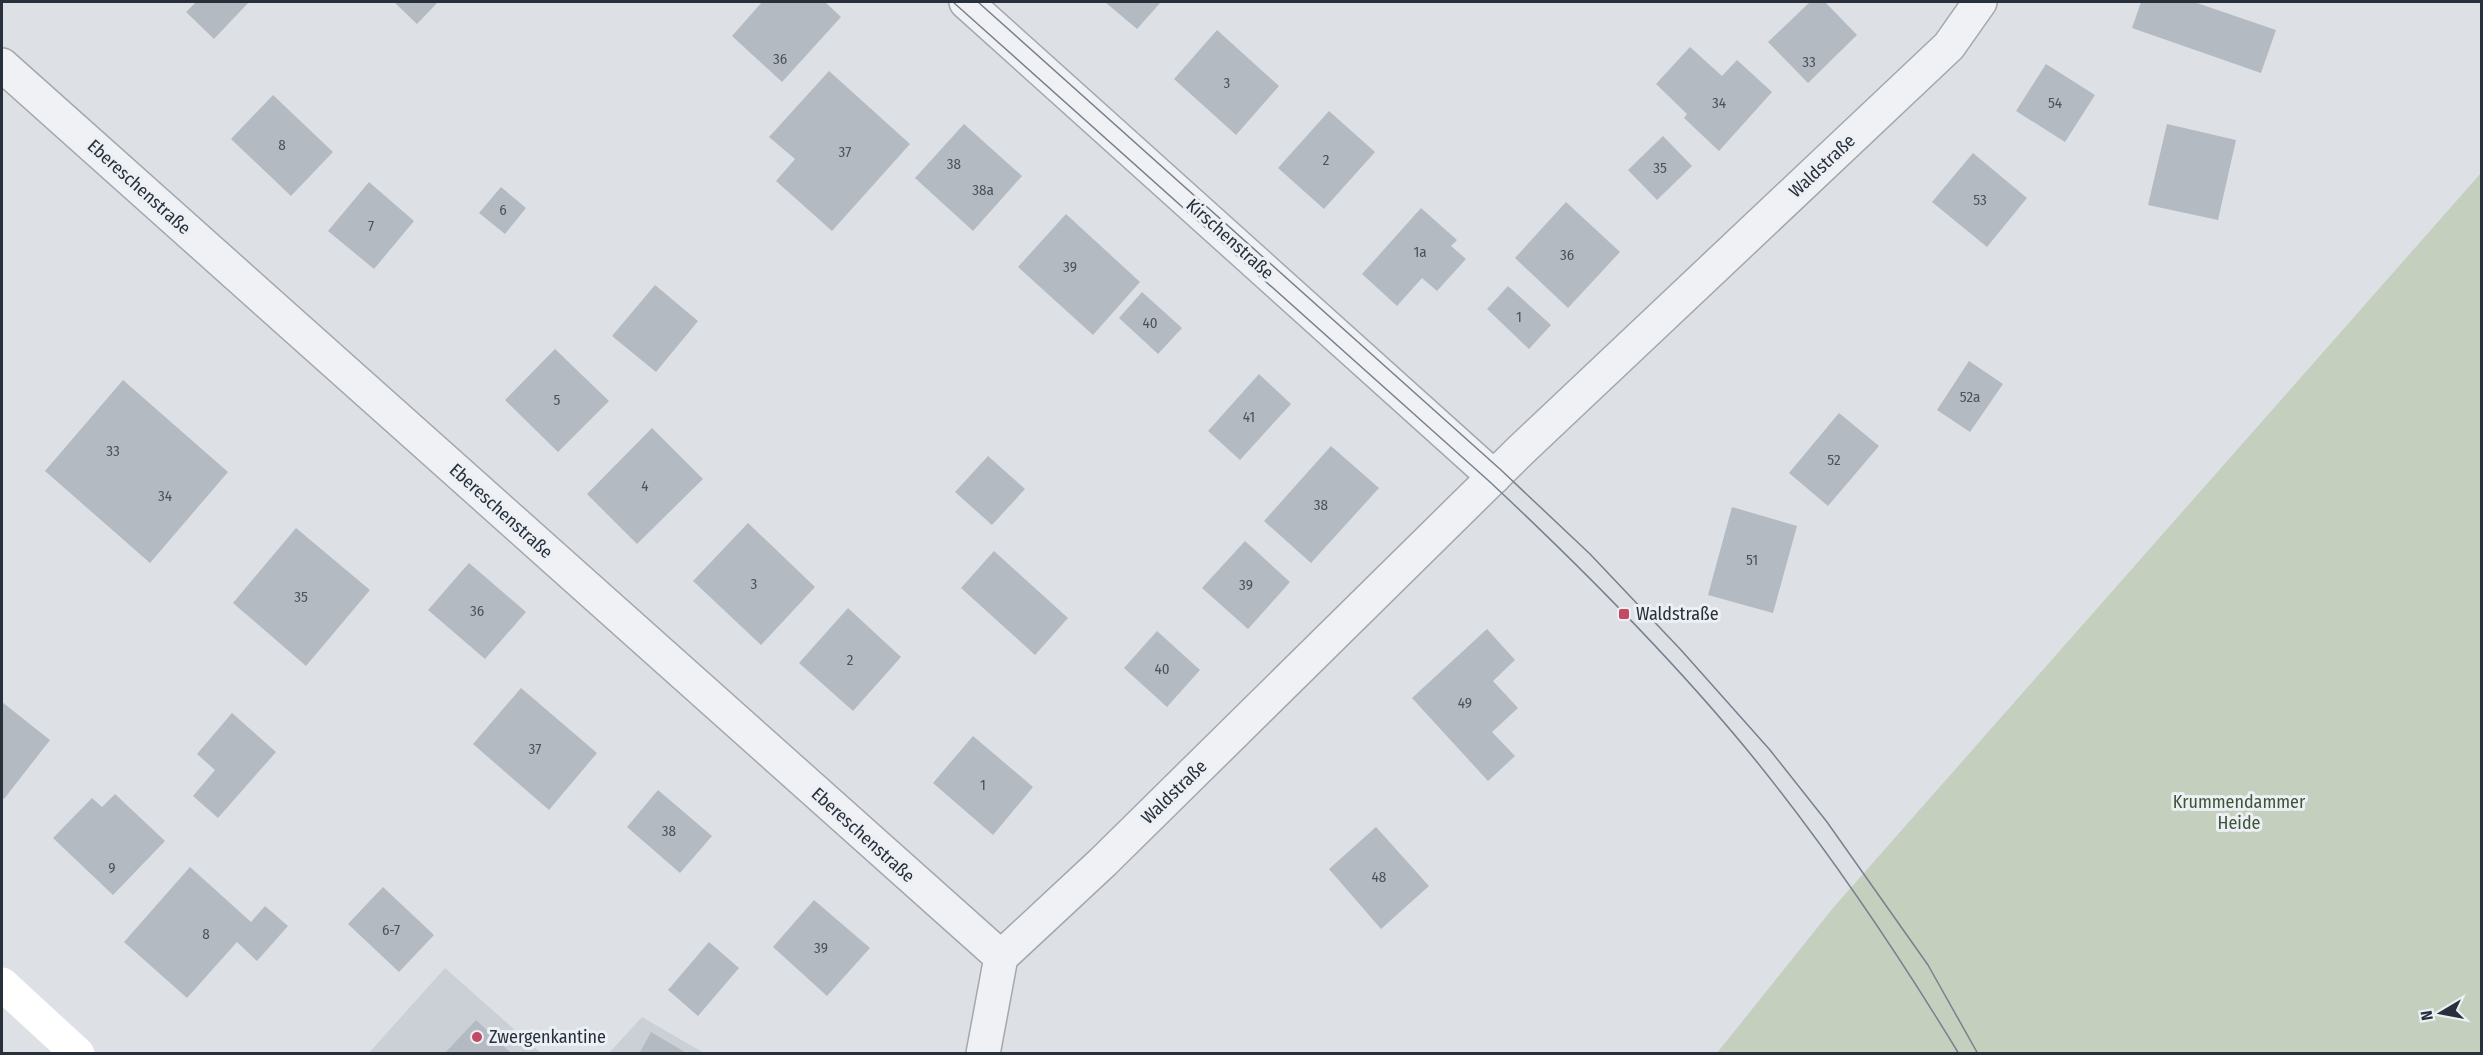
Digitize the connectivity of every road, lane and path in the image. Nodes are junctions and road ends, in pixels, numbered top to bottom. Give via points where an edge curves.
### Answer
1 (966, 2) edge
2 (1976, 4) edge
3 (2, 65) edge
4 (1494, 477) junction
5 (1001, 957) junction
6 (2, 984) edge
7 (78, 1053) edge
8 (984, 1053) edge

1 - 4 street, Kirschenstraße
2 - 4 street, Waldstraße via 1949,46
3 - 5 street, Ebereschenstraße
4 - 5 street, Waldstraße
5 - 8 street
6 - 7 main road

